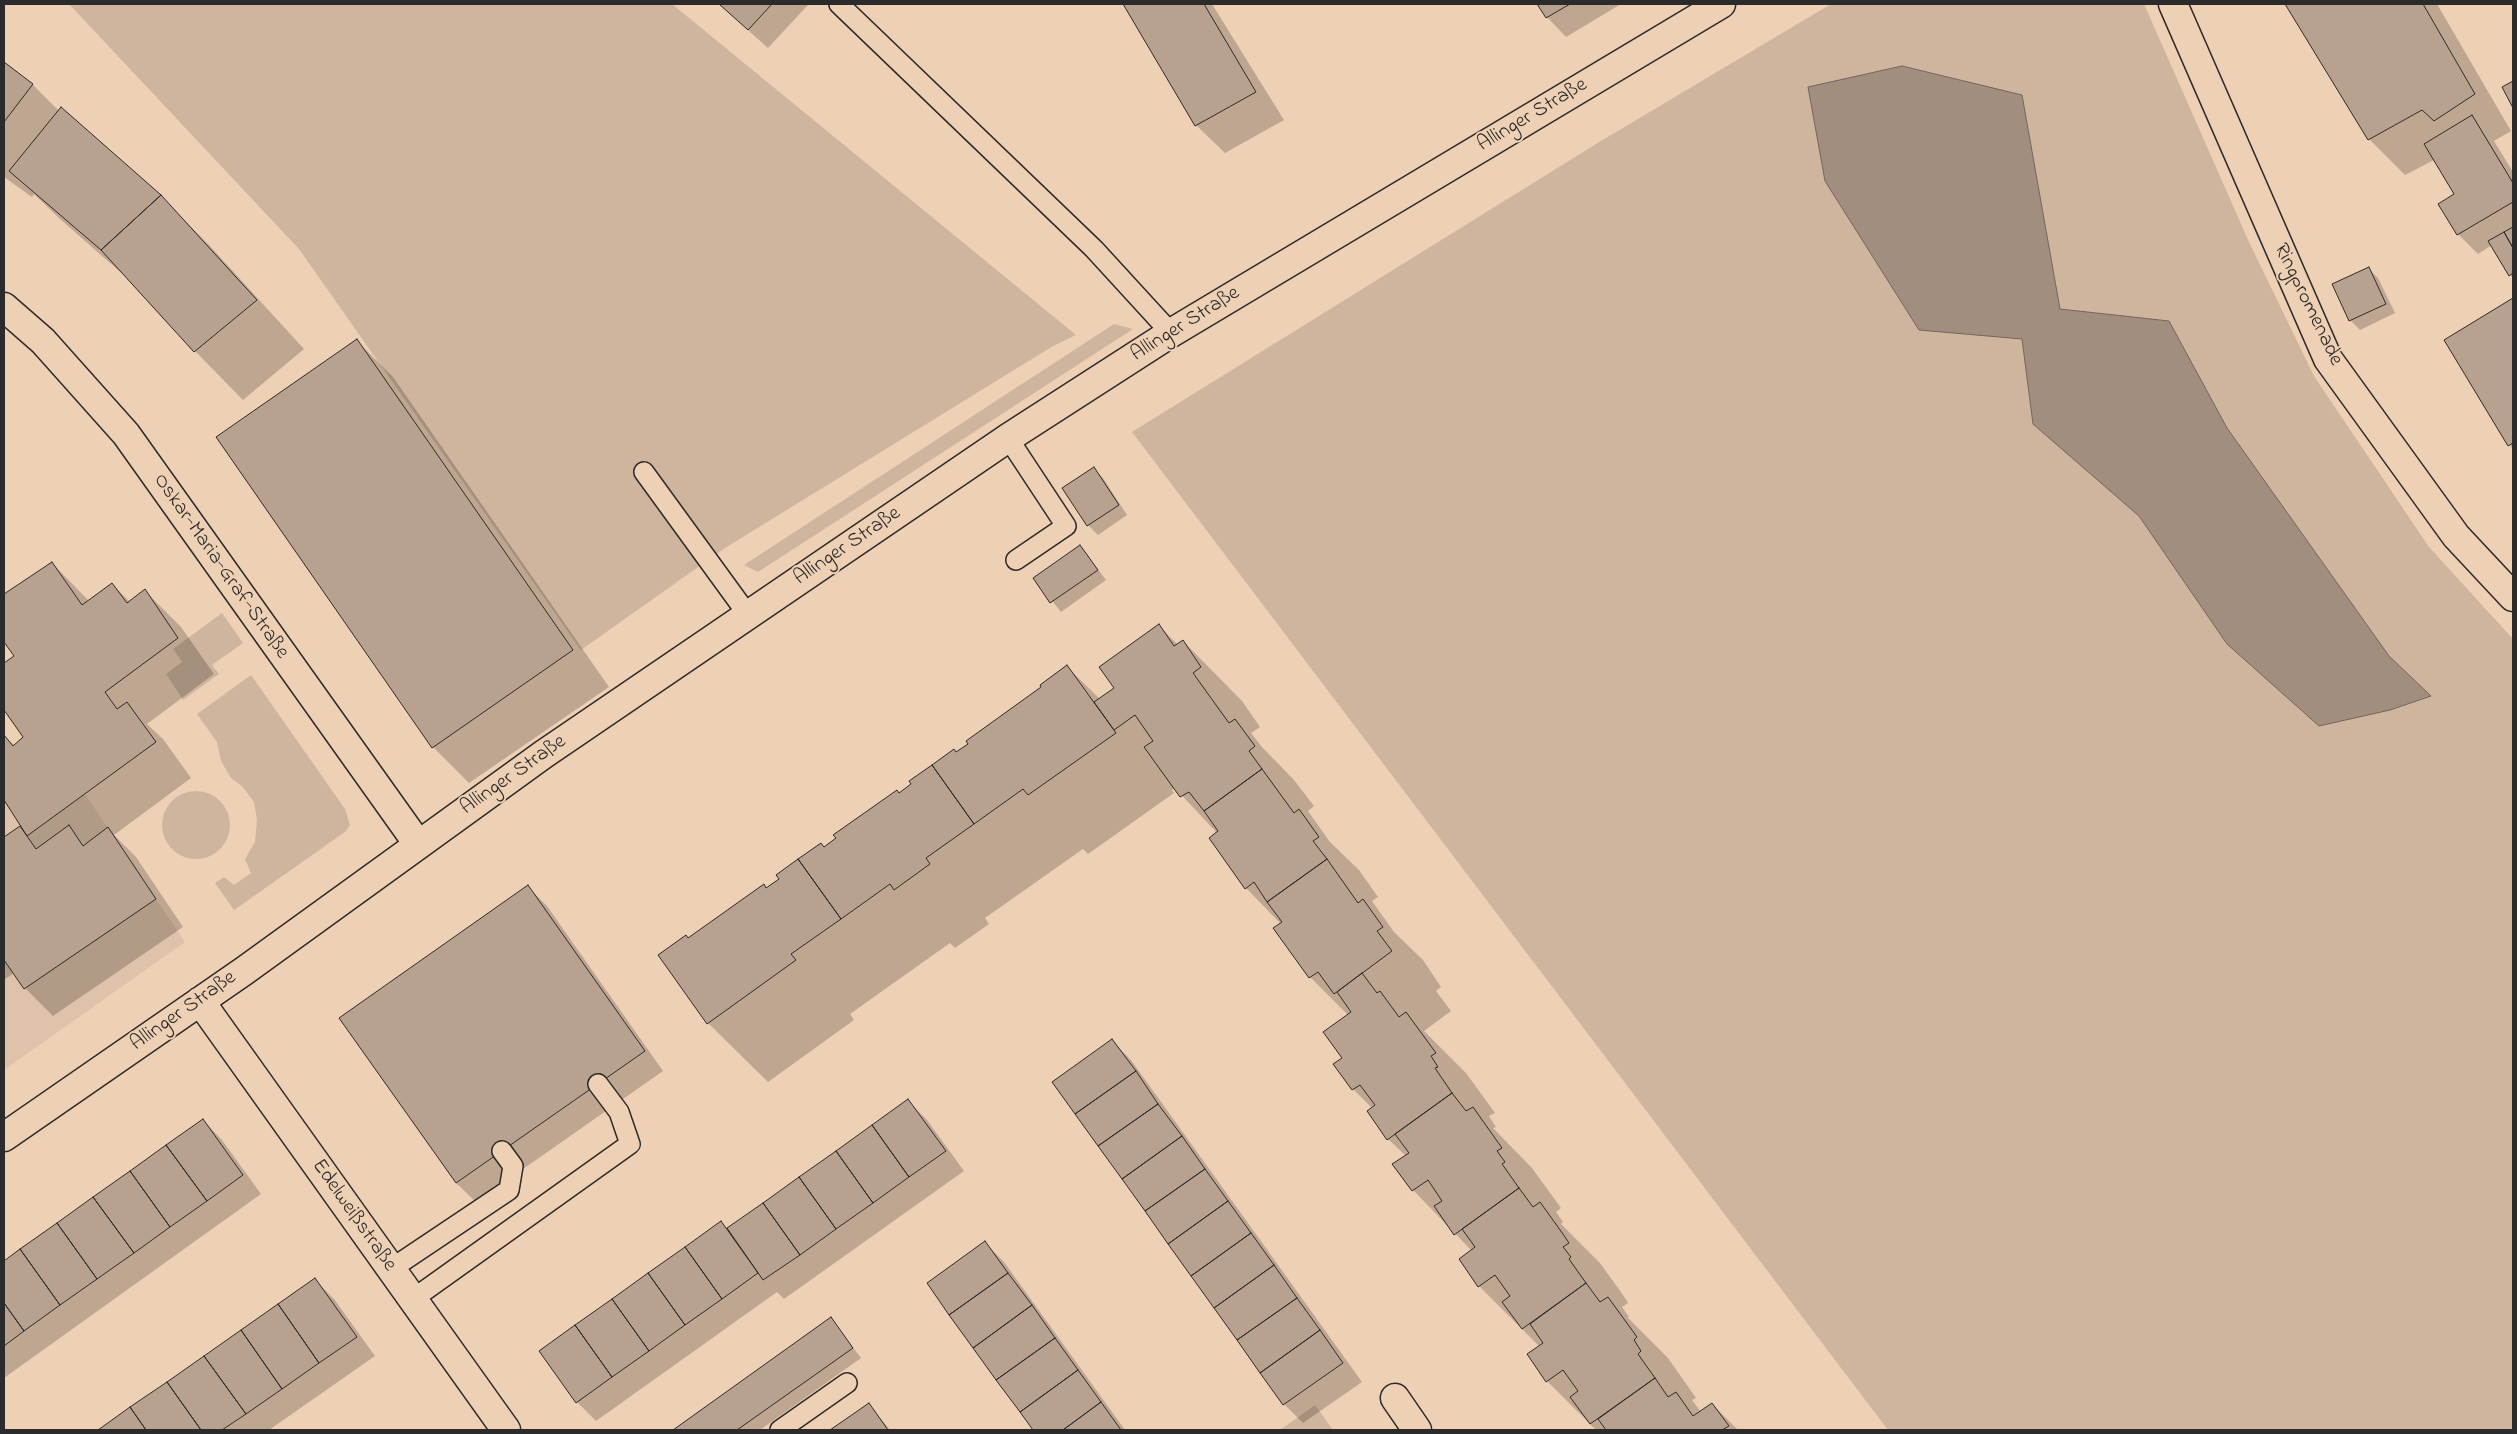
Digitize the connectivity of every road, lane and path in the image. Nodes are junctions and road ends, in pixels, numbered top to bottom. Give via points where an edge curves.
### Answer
1 (838, 4) edge
2 (1721, 4) edge
3 (2173, 4) edge
4 (4, 307) edge
5 (1171, 333) junction
6 (1008, 438) junction
7 (644, 472) dead end
8 (1016, 560) dead end
9 (2513, 597) edge
10 (748, 615) junction
11 (418, 844) junction
12 (200, 1001) junction
13 (598, 1084) dead end
14 (4, 1136) edge
15 (502, 1151) dead end
16 (391, 1269) junction
17 (413, 1299) junction
18 (847, 1384) dead end
19 (1395, 1398) dead end
20 (506, 1430) edge
21 (780, 1430) edge
22 (1417, 1430) edge

1 - 5 lane via 1094,249
2 - 5 street, Allinger Straße
3 - 9 street, Ringpromenade via 2328,359 2456,536
4 - 11 street, Oskar-Maria-Graf-Straße via 43,341 126,434
5 - 6 street, Allinger Straße
6 - 8 lane via 1066,526
6 - 10 street, Allinger Straße
7 - 10 lane
10 - 11 street, Allinger Straße
11 - 12 street, Allinger Straße
12 - 14 street, Allinger Straße
12 - 16 street, Edelweißstraße
13 - 17 lane via 619,1112 630,1144
15 - 16 lane via 513,1166 509,1190
16 - 17 street, Edelweißstraße
17 - 20 street, Edelweißstraße
18 - 21 lane
19 - 22 street

